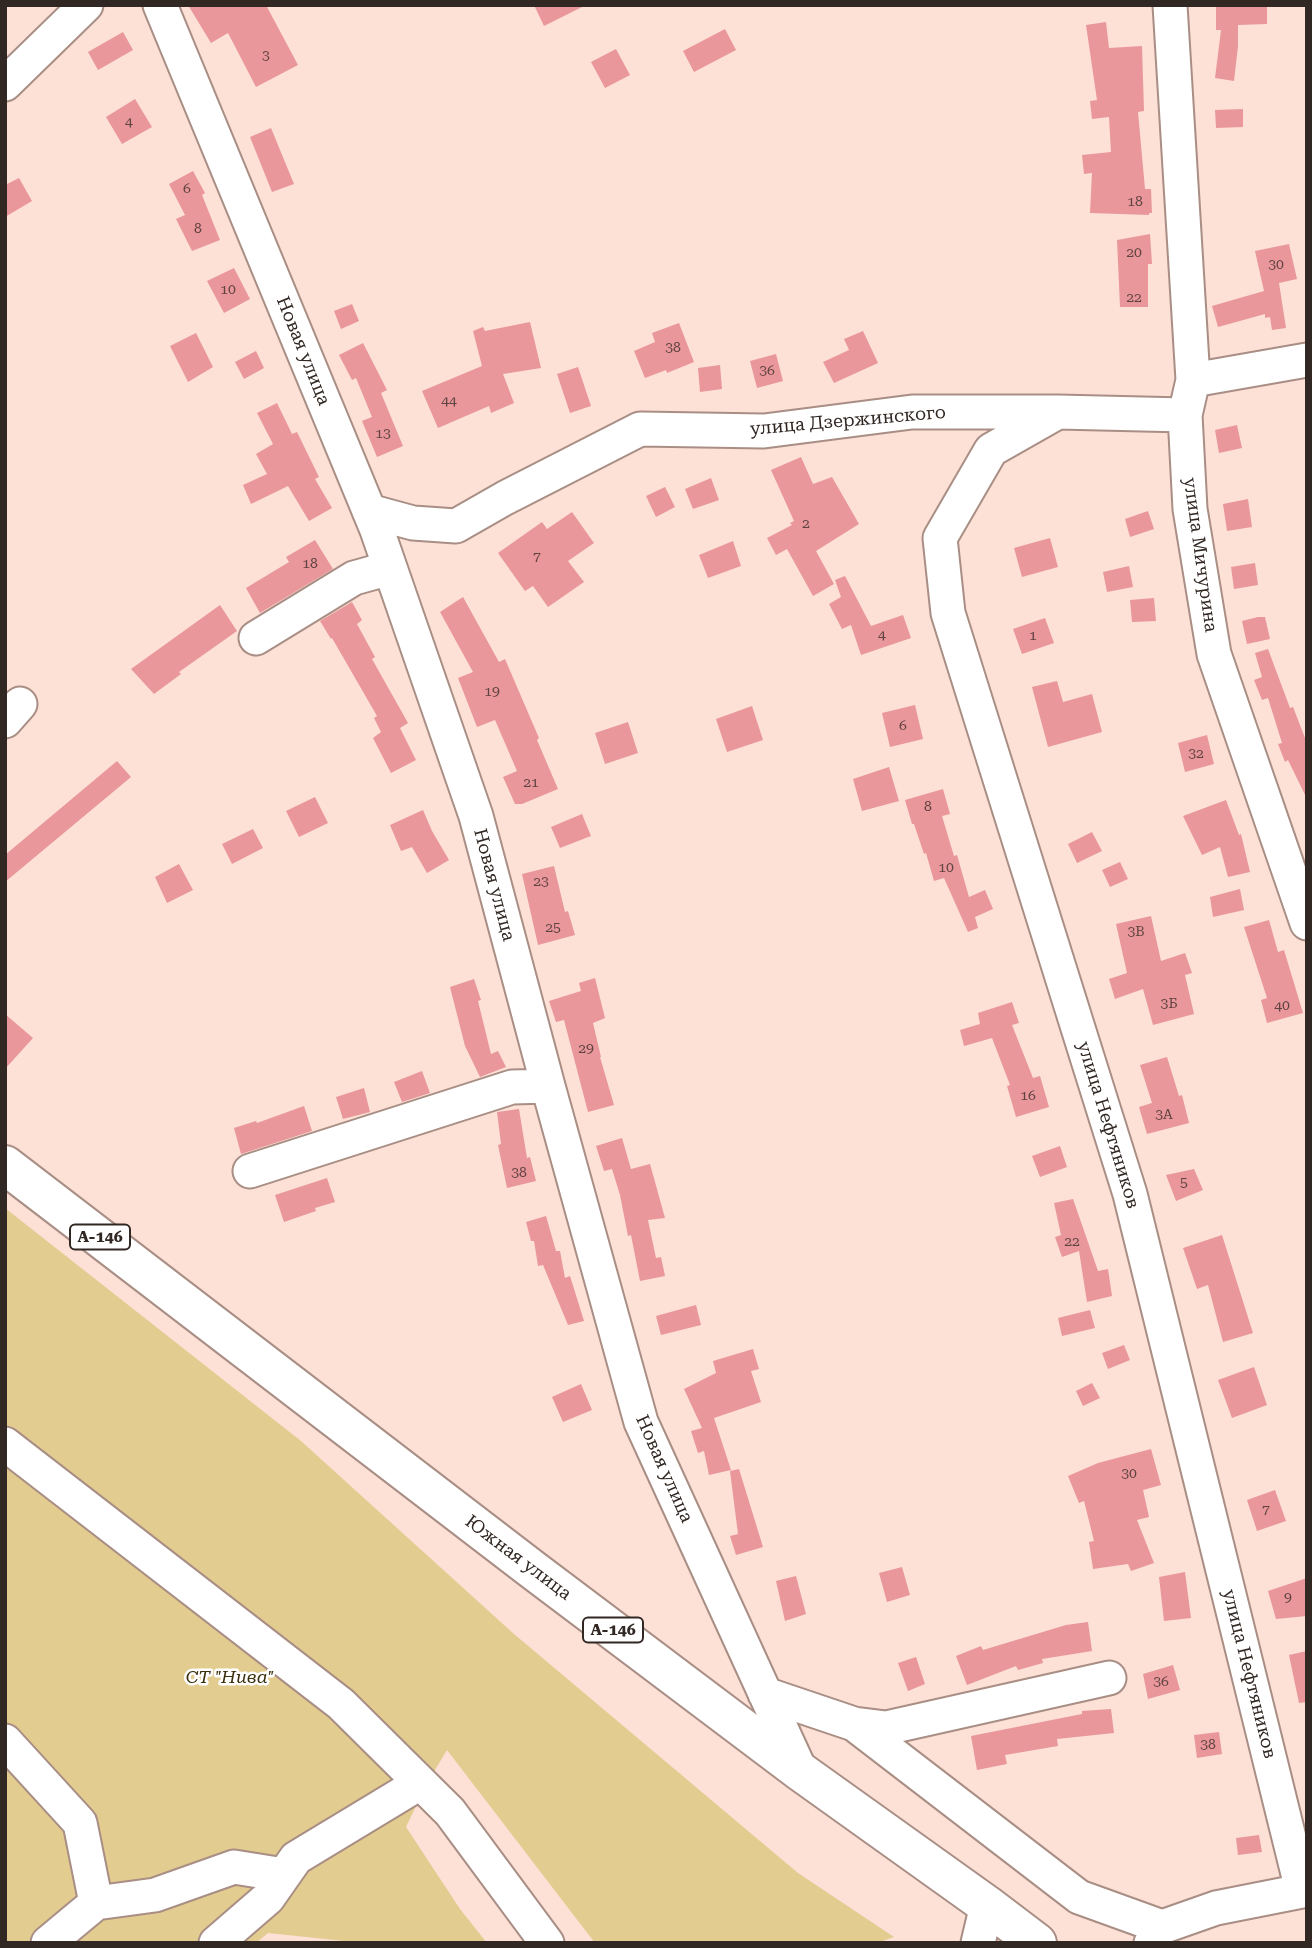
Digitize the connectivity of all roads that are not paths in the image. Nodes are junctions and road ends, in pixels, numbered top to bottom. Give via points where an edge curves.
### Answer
1 (86, 5) edge
2 (160, 5) edge
3 (1170, 5) edge
4 (5, 84) edge
5 (1307, 360) edge
6 (1193, 380) junction
7 (1058, 412) junction
8 (1185, 415) junction
9 (369, 511) junction
10 (390, 568) junction
11 (256, 638) dead end
12 (1307, 923) edge
13 (548, 1086) junction
14 (5, 1165) edge
15 (250, 1171) dead end
16 (5, 1444) edge
17 (1109, 1678) dead end
18 (765, 1694) junction
19 (854, 1724) junction
20 (5, 1741) edge
21 (801, 1772) junction
22 (420, 1783) junction
23 (284, 1875) junction
24 (1305, 1890) edge
25 (96, 1903) junction
26 (987, 1905) junction
27 (1157, 1935) edge
28 (48, 1943) edge
29 (216, 1943) edge
30 (547, 1943) edge
31 (978, 1943) edge
32 (1037, 1943) edge

1 - 4 street
2 - 9 street, Новая улица
3 - 6 street, улица Мичурина
5 - 6 street
6 - 8 street, улица Мичурина
7 - 8 street, улица Дзержинского
7 - 9 street, улица Дзержинского via 912,412 764,431 640,429 456,526 413,523
7 - 24 street, улица Нефтяников via 991,450 940,538 948,612 1130,1194
8 - 12 street, улица Мичурина via 1190,509 1214,654
9 - 10 street, Новая улица
10 - 11 street via 354,578
10 - 13 street, Новая улица via 476,816
13 - 15 street via 512,1087
13 - 18 street, Новая улица via 641,1422
14 - 21 highway, Южная улица / А-146
16 - 22 street via 341,1704
17 - 19 street via 886,1728
18 - 19 street
18 - 21 street, Новая улица
19 - 27 street via 1079,1897
20 - 25 street via 79,1823
21 - 26 highway, Южная улица / А-146
22 - 23 street via 296,1858
22 - 30 street via 450,1812
23 - 25 street via 234,1867 155,1895
23 - 29 street via 268,1898
24 - 27 street via 1216,1908
25 - 28 street
26 - 31 street
26 - 32 highway, Южная улица / А-146

